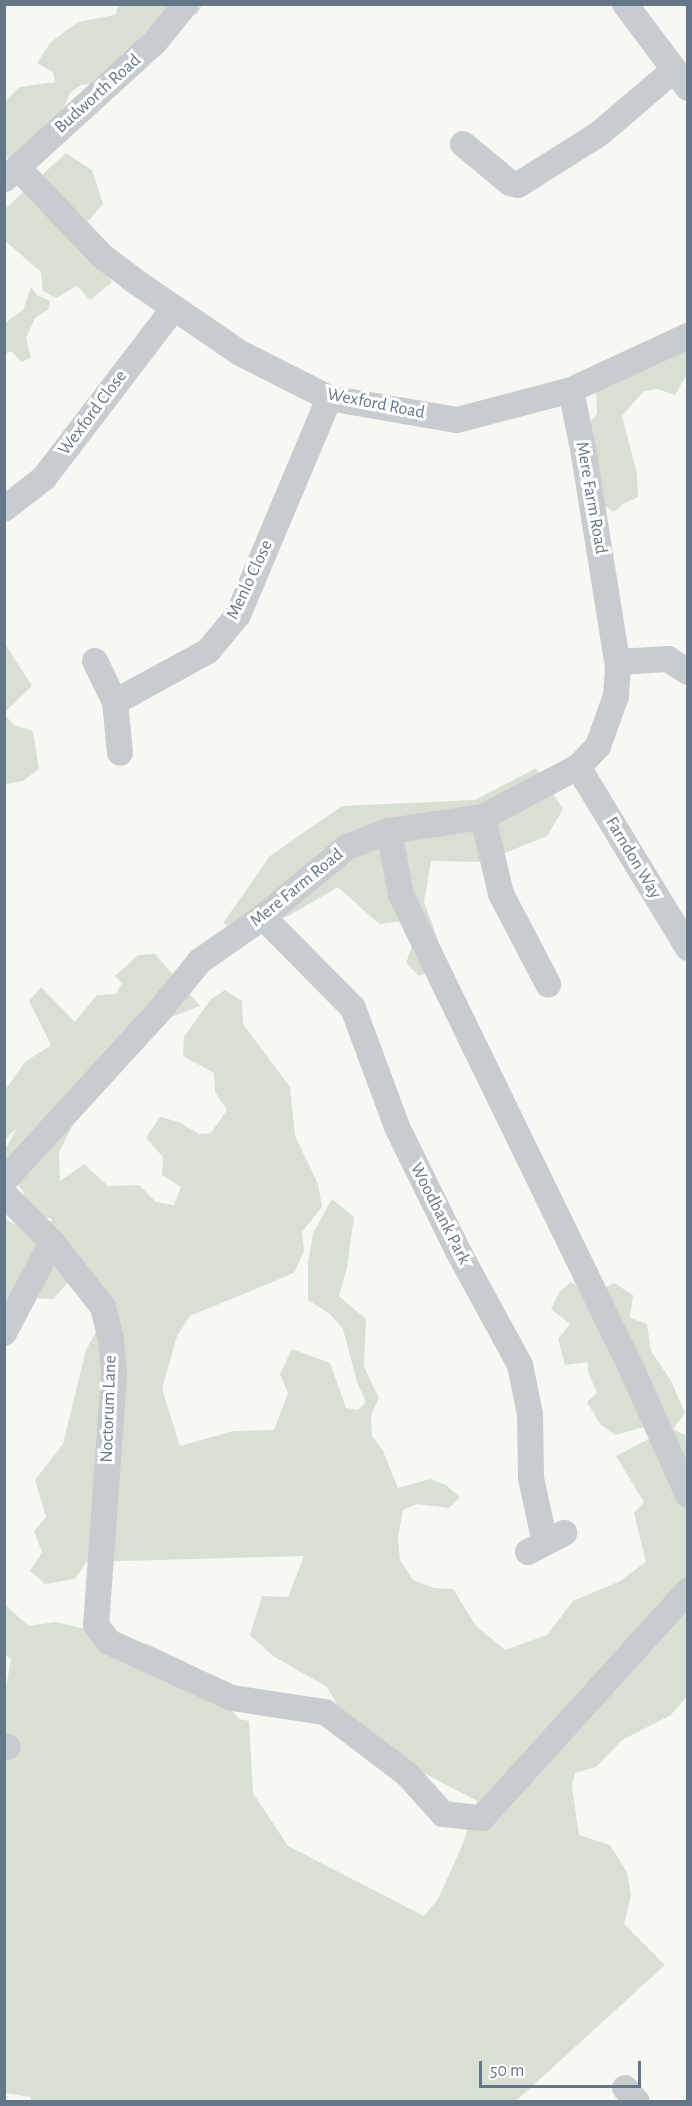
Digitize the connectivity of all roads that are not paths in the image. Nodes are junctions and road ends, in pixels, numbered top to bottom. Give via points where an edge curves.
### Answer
1 (186, 4) edge
2 (625, 4) edge
3 (681, 79) edge
4 (463, 144) dead end
5 (11, 173) edge
6 (173, 309) junction
7 (687, 336) edge
8 (571, 390) junction
9 (329, 398) junction
10 (4, 509) edge
11 (95, 662) dead end
12 (618, 662) junction
13 (687, 672) edge
14 (114, 702) junction
15 (120, 753) dead end
16 (578, 767) junction
17 (483, 816) junction
18 (389, 831) junction
19 (263, 917) junction
20 (687, 948) edge
21 (548, 984) dead end
22 (4, 1181) edge
23 (4, 1194) edge
24 (52, 1242) junction
25 (4, 1333) edge
26 (687, 1496) edge
27 (546, 1543) dead end
28 (687, 1591) edge

1 - 5 street, Budworth Road via 155,42
2 - 3 street
3 - 4 street via 518,185 510,183
5 - 6 street, Wexford Road via 102,256
6 - 9 street, Wexford Road via 240,353
6 - 10 street, Wexford Close via 44,478
7 - 8 street, Wexford Road
8 - 9 street, Wexford Road via 457,420
8 - 12 street, Mere Farm Road
9 - 14 street, Menlo Close via 238,615 208,651
11 - 14 street
12 - 13 street via 668,659
12 - 16 street, Mere Farm Road via 611,714 598,746
14 - 15 street
16 - 17 street, Mere Farm Road
16 - 20 street, Farndon Way
17 - 18 street, Mere Farm Road
17 - 21 street via 501,894
18 - 19 street, Mere Farm Road via 347,847
18 - 26 street via 401,895 633,1372
19 - 22 street, Mere Farm Road via 200,961
19 - 27 street, Woodbank Park via 353,1008 397,1128 520,1365 530,1414 531,1478
23 - 24 street, Noctorum Lane
24 - 25 street
24 - 28 street, Noctorum Lane via 103,1307 111,1339 114,1375 96,1625 110,1642 232,1698 325,1712 407,1774 443,1814 482,1818

